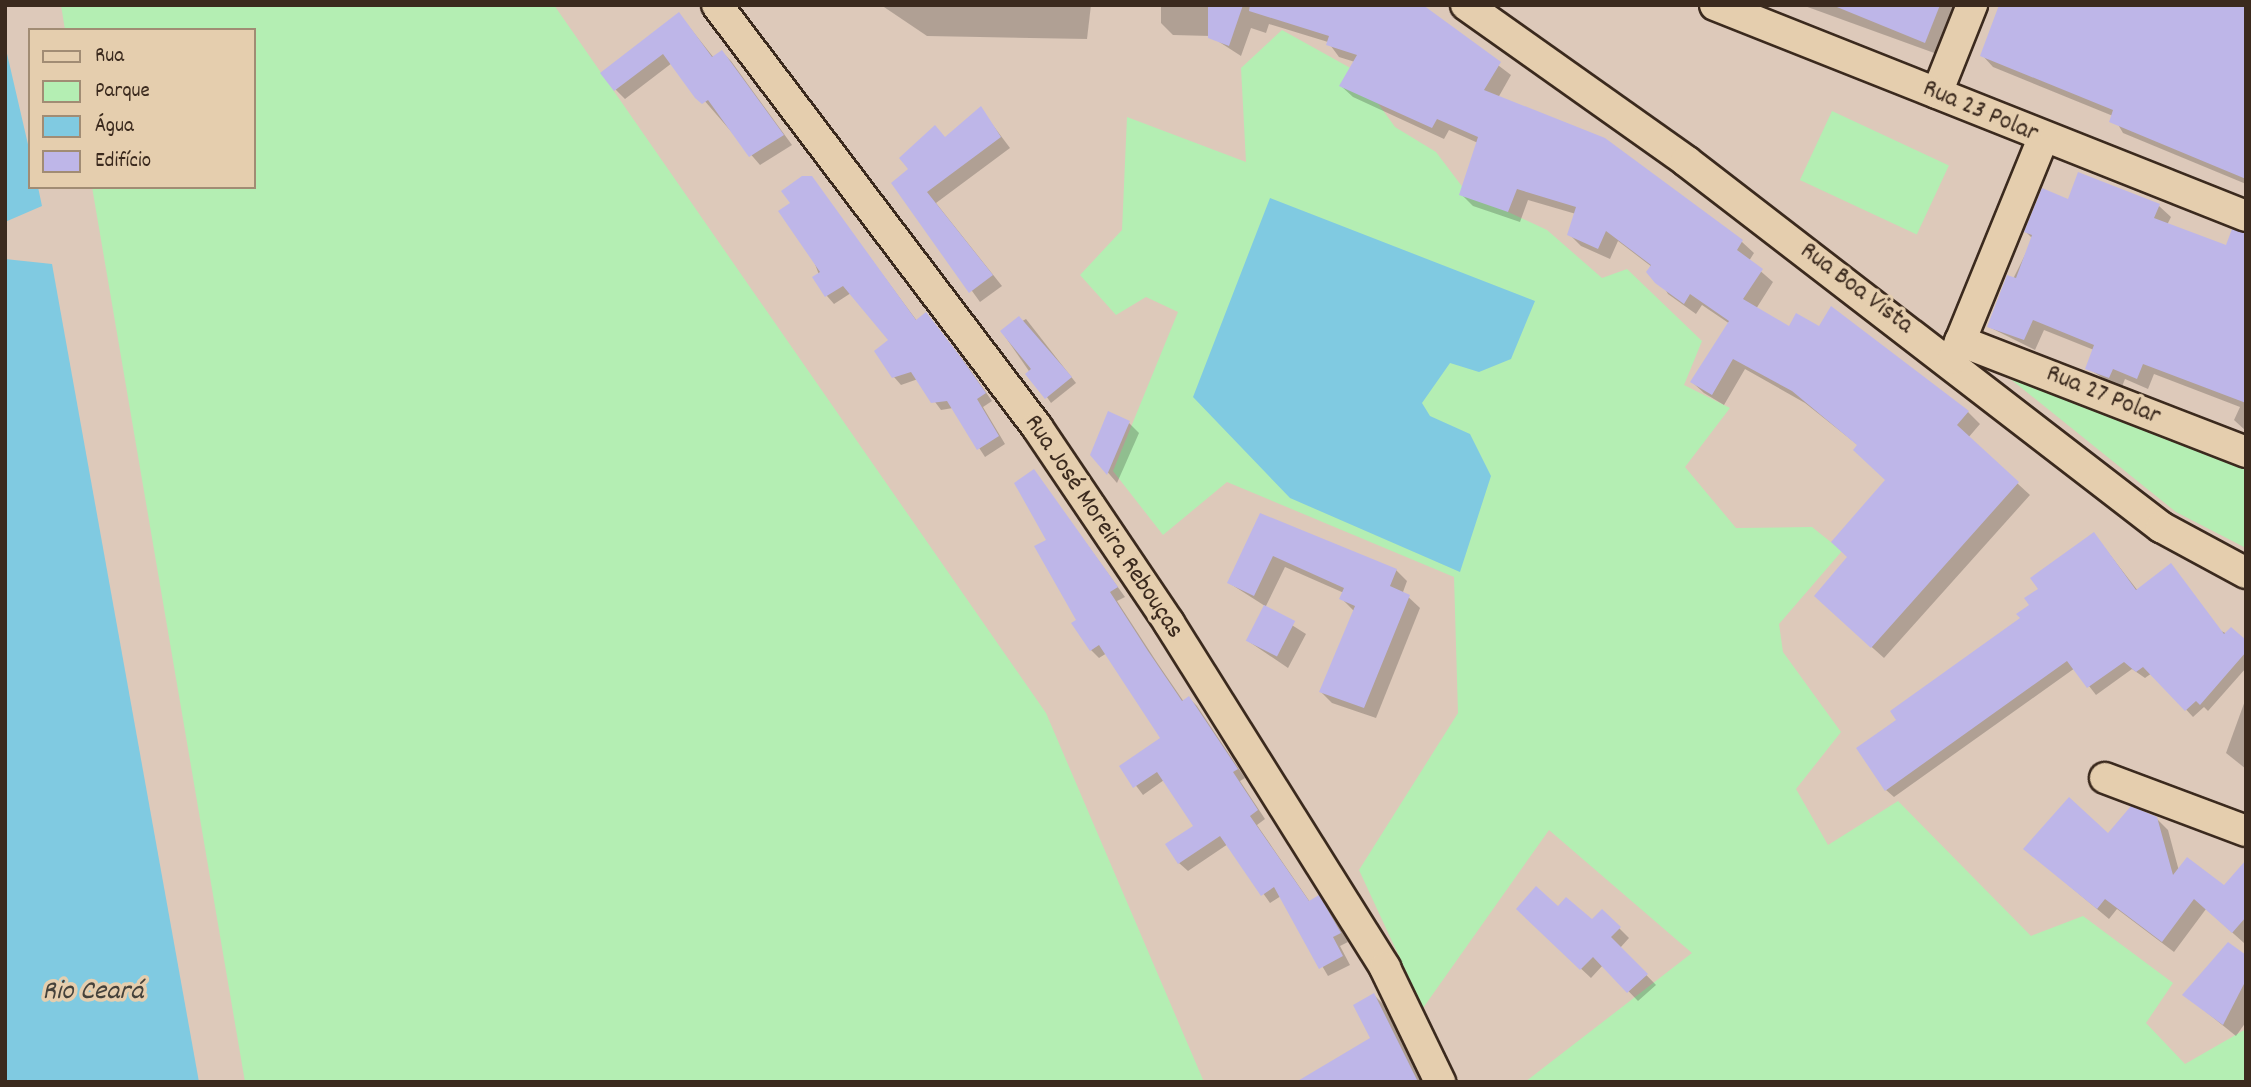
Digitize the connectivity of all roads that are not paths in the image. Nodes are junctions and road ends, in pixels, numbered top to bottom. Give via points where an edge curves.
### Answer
1 (717, 5) edge
2 (1466, 5) edge
3 (1716, 5) edge
4 (1972, 5) edge
5 (1937, 93) junction
6 (2043, 139) junction
7 (2246, 216) edge
8 (1956, 351) junction
9 (2246, 452) edge
10 (2246, 573) edge
11 (2105, 778) dead end
12 (2246, 831) edge
13 (1440, 1082) edge

1 - 13 street, Rua José Moreira Rebouças via 1037,427 1170,623 1385,968
2 - 8 street, Rua Boa Vista
3 - 5 street, Rua 23 Polar
4 - 5 street
5 - 6 street, Rua 23 Polar
6 - 7 street, Rua 23 Polar
6 - 8 street
8 - 9 street, Rua 27 Polar
8 - 10 street, Rua Boa Vista via 2161,527
11 - 12 street

